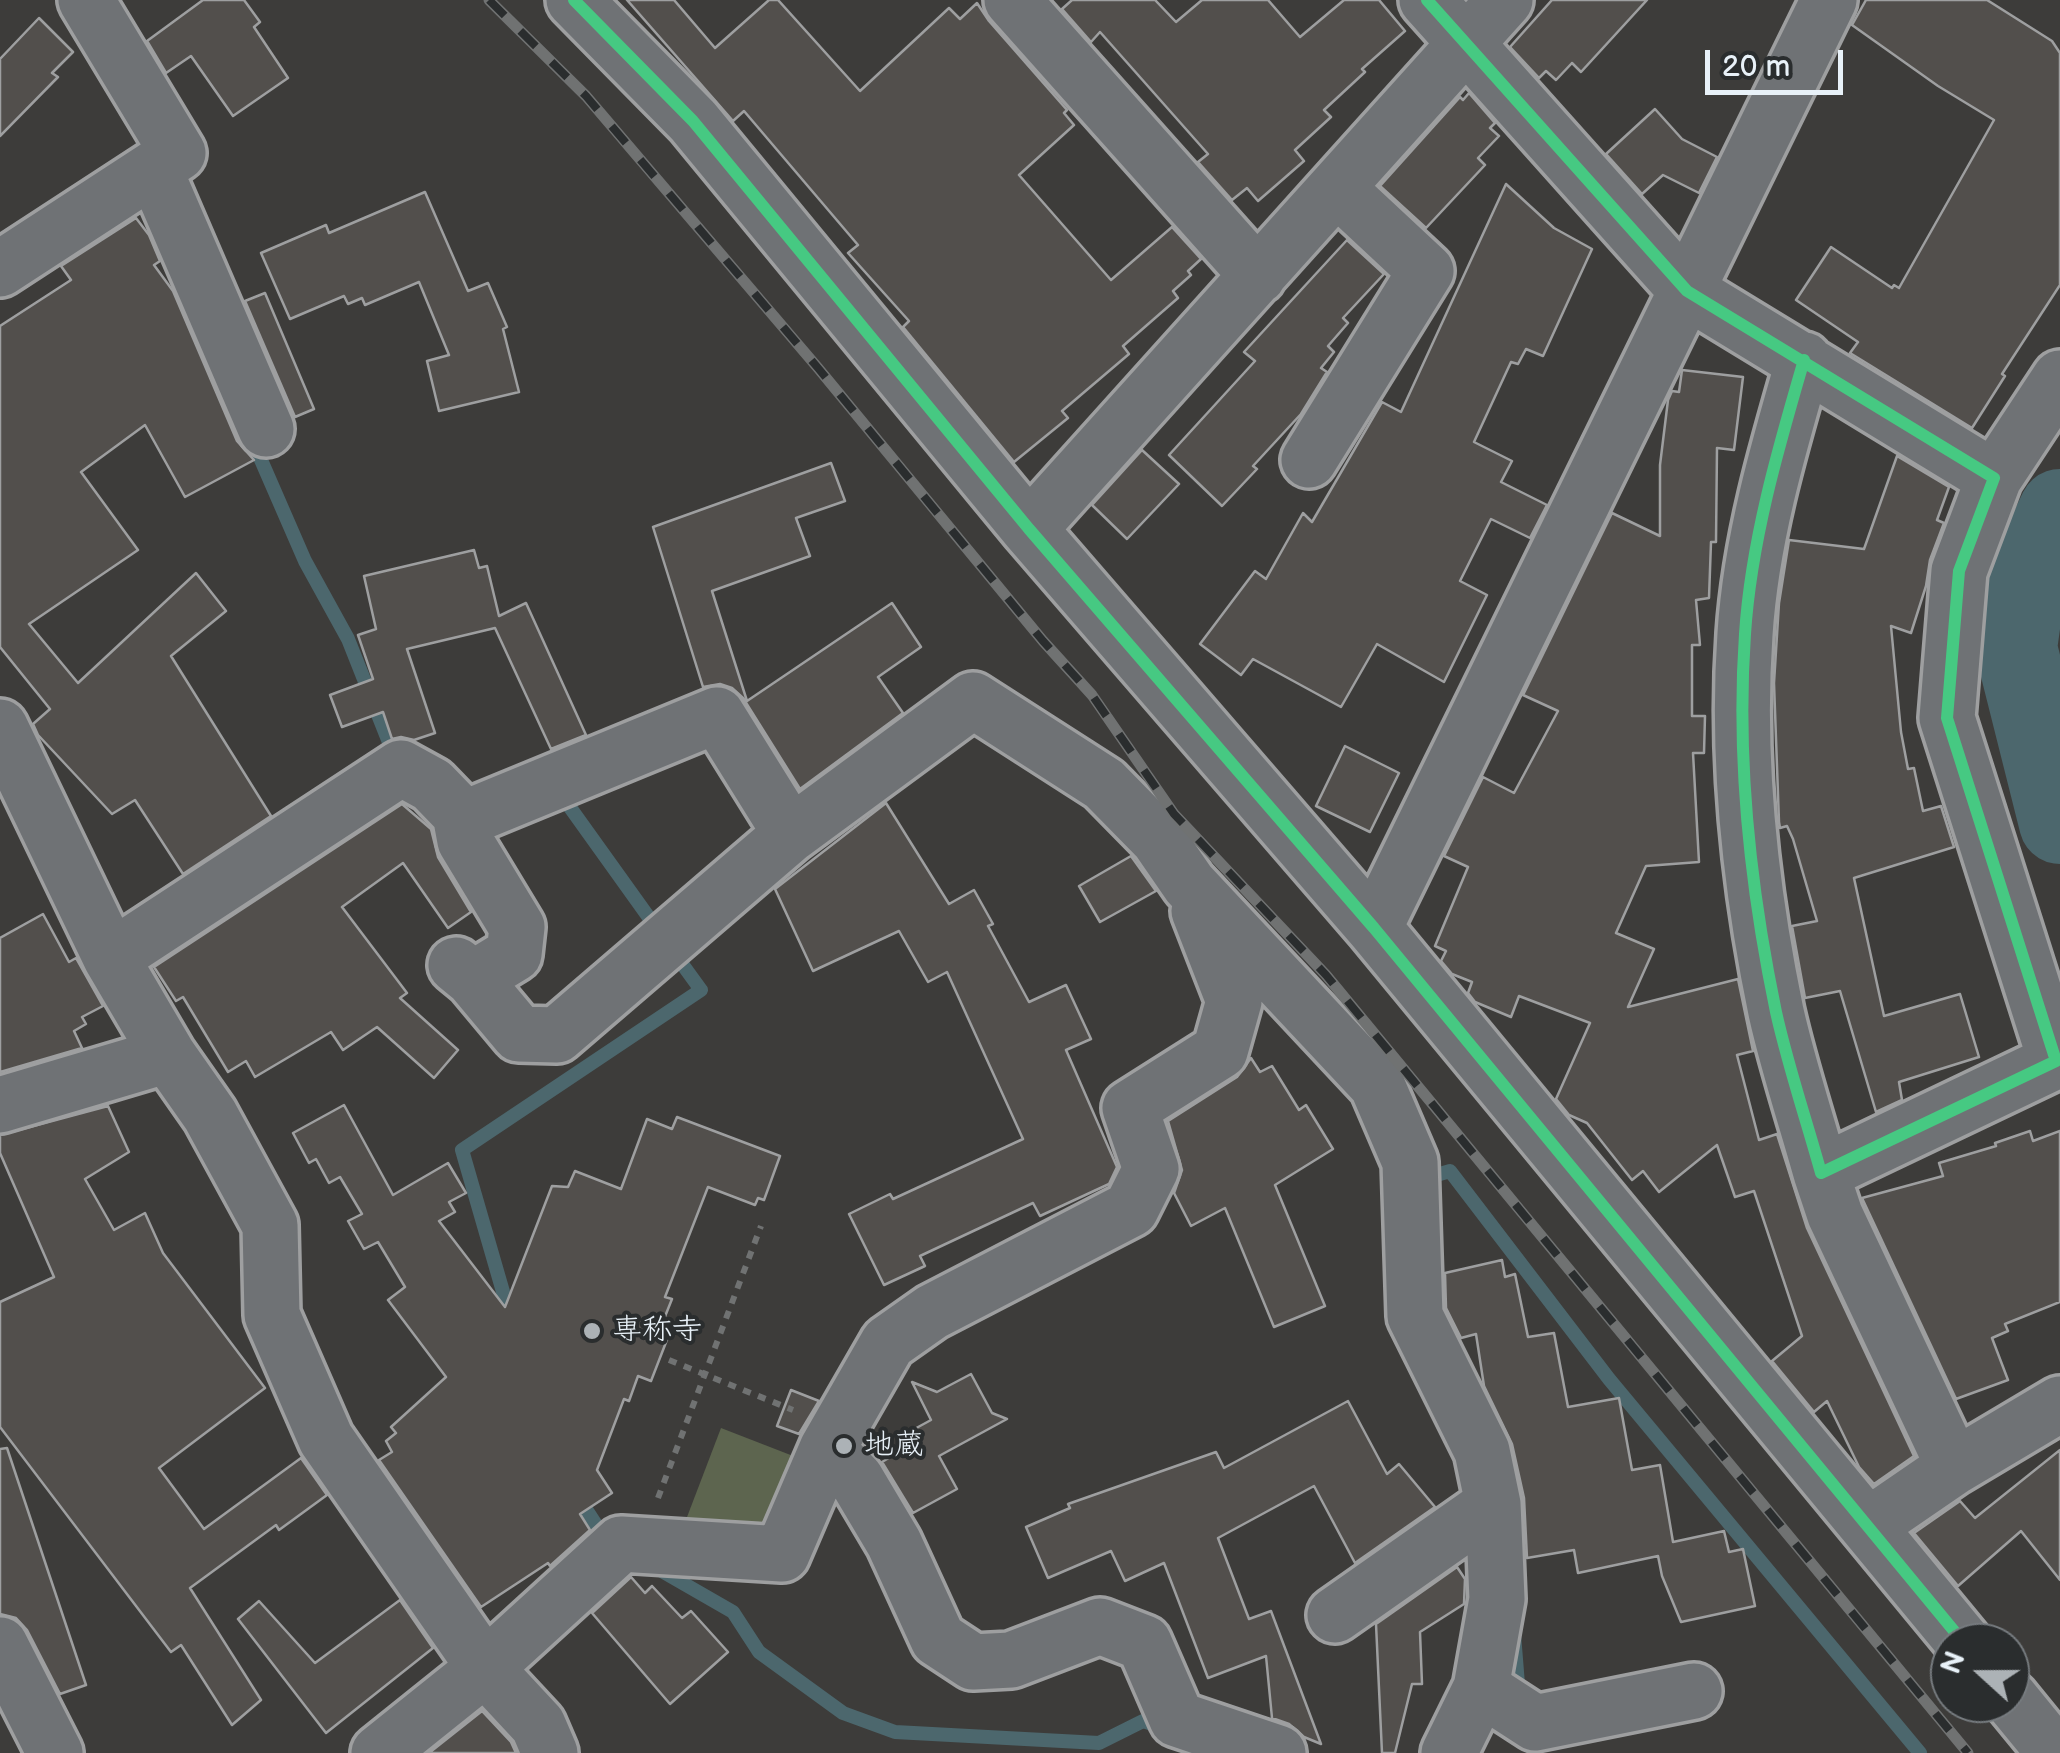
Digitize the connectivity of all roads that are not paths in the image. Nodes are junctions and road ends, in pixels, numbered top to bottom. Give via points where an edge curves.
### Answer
1 (86, 0) edge
2 (574, 0) edge
3 (1012, 0) edge
4 (1426, 0) edge
5 (1505, 0) edge
6 (1828, 0) edge
7 (1466, 44) junction
8 (154, 171) junction
9 (1337, 188) junction
10 (0, 270) edge
11 (1258, 276) junction
12 (1687, 291) junction
13 (1804, 360) junction
14 (2060, 378) edge
15 (266, 429) dead end
16 (1309, 460) dead end
17 (1994, 478) junction
18 (1030, 529) junction
19 (0, 728) edge
20 (460, 814) junction
21 (791, 834) junction
22 (1189, 884) junction
23 (1374, 928) junction
24 (111, 958) junction
25 (168, 1055) junction
26 (2058, 1068) edge
27 (0, 1105) edge
28 (1822, 1173) junction
29 (2060, 1404) edge
30 (833, 1438) junction
31 (1954, 1467) junction
32 (1493, 1504) junction
33 (1868, 1526) junction
34 (1335, 1615) dead end
35 (1948, 1623) edge
36 (0, 1645) edge
37 (486, 1668) junction
38 (1694, 1691) dead end
39 (1502, 1702) junction
40 (2030, 1722) edge
41 (56, 1753) edge
42 (379, 1753) edge
43 (550, 1753) edge
44 (1278, 1753) edge
45 (1449, 1753) edge
46 (2055, 1753) edge

1 - 8 street via 178,153
2 - 18 street via 693,121
3 - 11 street
4 - 7 street
5 - 7 street
6 - 12 street
7 - 9 street
7 - 12 street
8 - 10 street
8 - 15 street
9 - 11 street
9 - 16 street via 1426,272
11 - 18 street
12 - 13 street
12 - 23 street
13 - 17 street
13 - 28 street via 1769,483 1745,632 1742,765 1752,880 1777,1015
14 - 17 street
17 - 26 street via 1959,571 1947,718
18 - 23 street
19 - 24 street
20 - 21 street via 476,814 717,715
20 - 21 street via 465,841 517,926 514,954 465,972 519,1034 556,1035
20 - 24 street via 432,785 401,768
21 - 22 street via 973,700 1104,784 1158,839
22 - 30 street via 1234,1002 1220,1051 1130,1108 1151,1169 1131,1208 932,1312 888,1342
22 - 32 street via 1377,1084 1410,1162 1415,1316 1482,1452
23 - 33 street
24 - 25 street
25 - 27 street
25 - 37 street via 210,1114 270,1226 272,1315 326,1440
26 - 28 street
28 - 31 street via 1835,1216
29 - 31 street
30 - 37 street via 782,1554 621,1544
30 - 44 street via 894,1543 938,1639 973,1662 1010,1660 1100,1626 1144,1643 1177,1719
31 - 33 street
32 - 34 street
32 - 39 street
33 - 35 street
36 - 41 street
37 - 42 street
37 - 43 street via 538,1725
38 - 39 street
39 - 45 street
40 - 46 street

